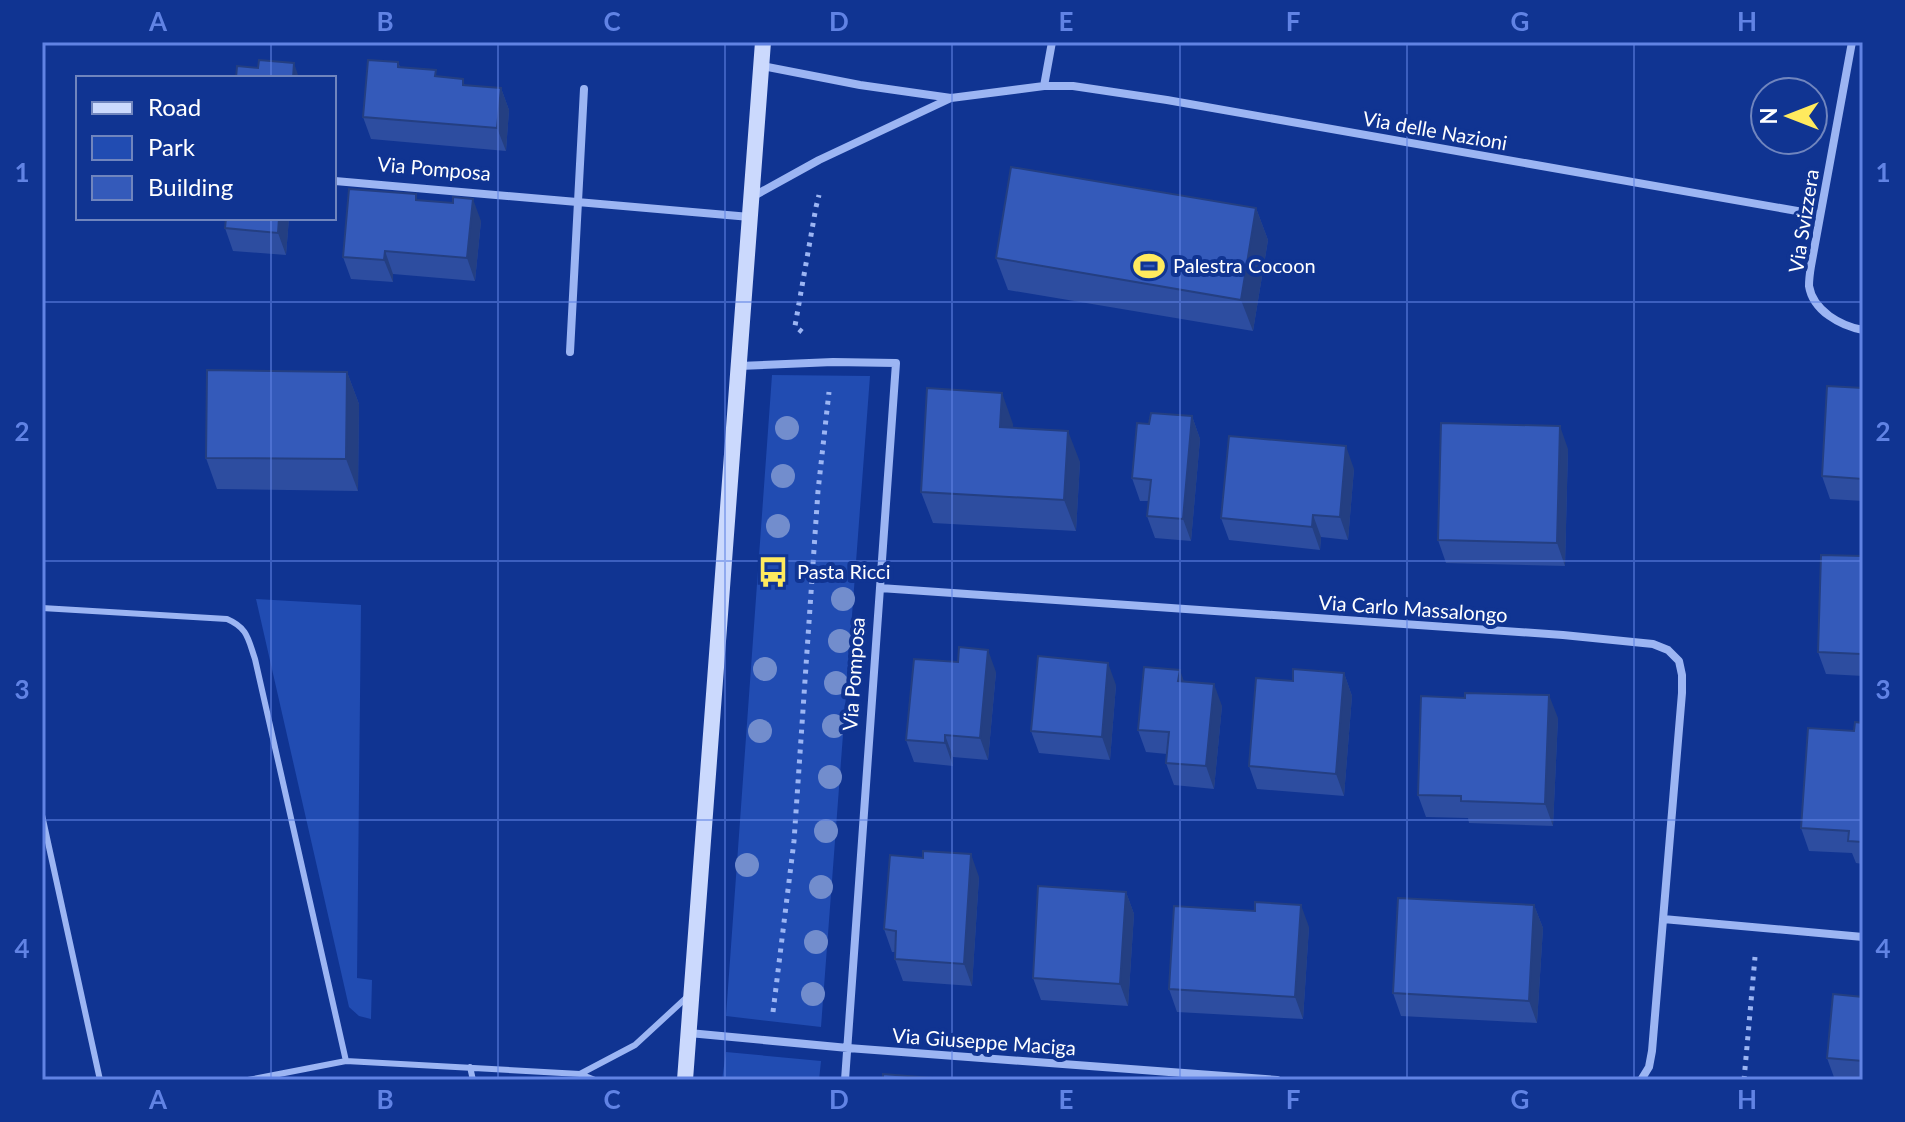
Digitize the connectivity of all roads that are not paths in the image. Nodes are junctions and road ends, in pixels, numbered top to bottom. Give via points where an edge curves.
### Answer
1 (763, 42) edge
2 (1052, 42) edge
3 (1852, 42) edge
4 (762, 66) junction
5 (1044, 86) junction
6 (584, 89) dead end
7 (951, 98) junction
8 (336, 181) edge
9 (752, 197) junction
10 (577, 201) junction
11 (1820, 215) junction
12 (750, 217) junction
13 (1863, 330) edge
14 (570, 352) dead end
15 (739, 366) junction
16 (880, 588) junction
17 (42, 608) edge
18 (42, 815) edge
19 (1663, 919) junction
20 (1863, 937) edge
21 (692, 993) junction
22 (688, 1033) junction
23 (848, 1048) junction
24 (346, 1061) junction
25 (470, 1067) junction
26 (580, 1074) junction
27 (100, 1080) edge
28 (248, 1080) edge
29 (473, 1080) edge
30 (595, 1080) edge
31 (685, 1080) edge
32 (845, 1080) edge
33 (1277, 1080) edge
34 (1641, 1080) edge

1 - 4 main road
2 - 5 street
3 - 11 street, Via Svizzera
4 - 7 street, Via delle Nazioni
4 - 9 main road
5 - 7 street, Via delle Nazioni
5 - 11 street, Via delle Nazioni via 1183,102
6 - 10 street
7 - 9 street, Via delle Nazioni
8 - 10 street, Via Pomposa
9 - 12 main road
10 - 12 street, Via Pomposa
10 - 14 street
11 - 13 street, Via Svizzera via 1809,287 1833,319
12 - 15 main road
15 - 16 street, Via Pomposa via 896,363
15 - 21 main road
16 - 19 street, Via Carlo Massalongo via 1563,635 1668,650 1679,661 1682,693
16 - 23 street, Via Pomposa
17 - 24 lane via 227,619 247,635
18 - 27 lane
19 - 20 street
19 - 34 street via 1652,1051
21 - 22 main road
21 - 26 lane via 635,1045
22 - 23 street, Via Giuseppe Maciga
22 - 31 main road
23 - 32 street, Via Pomposa
23 - 33 street, Via Giuseppe Maciga
24 - 25 lane
24 - 28 lane
25 - 26 lane
25 - 29 lane
26 - 30 lane

